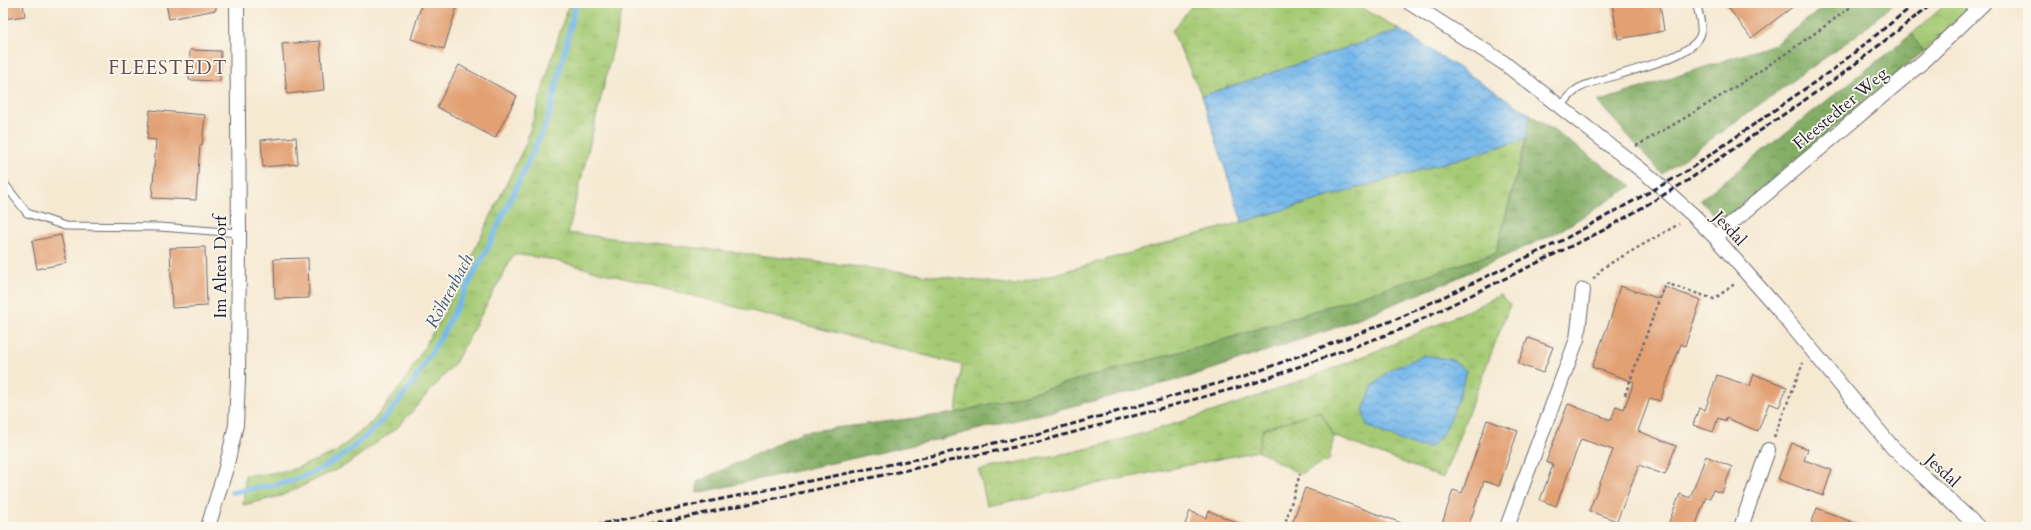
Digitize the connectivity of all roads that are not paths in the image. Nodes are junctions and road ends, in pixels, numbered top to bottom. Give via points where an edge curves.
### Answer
1 (237, 3) edge
2 (1410, 3) edge
3 (1696, 3) edge
4 (1984, 3) edge
5 (1561, 106) junction
6 (3, 182) edge
7 (239, 233) junction
8 (1715, 237) junction
9 (1583, 290) road end
10 (1768, 450) road end
11 (208, 527) edge
12 (1507, 527) edge
13 (1741, 527) edge
14 (1978, 527) edge

1 - 7 street, Im Alten Dorf
2 - 5 street, Jesdal via 1504,63
3 - 5 lane via 1701,23 1700,34 1685,52 1579,87
4 - 8 street, Fleestedter Weg via 1925,60
5 - 8 street, Jesdal via 1622,154
6 - 7 lane via 27,213 65,226 160,227
7 - 11 street, Im Alten Dorf via 236,425
8 - 14 street, Jesdal via 1893,448
9 - 12 street via 1577,339
10 - 13 street

